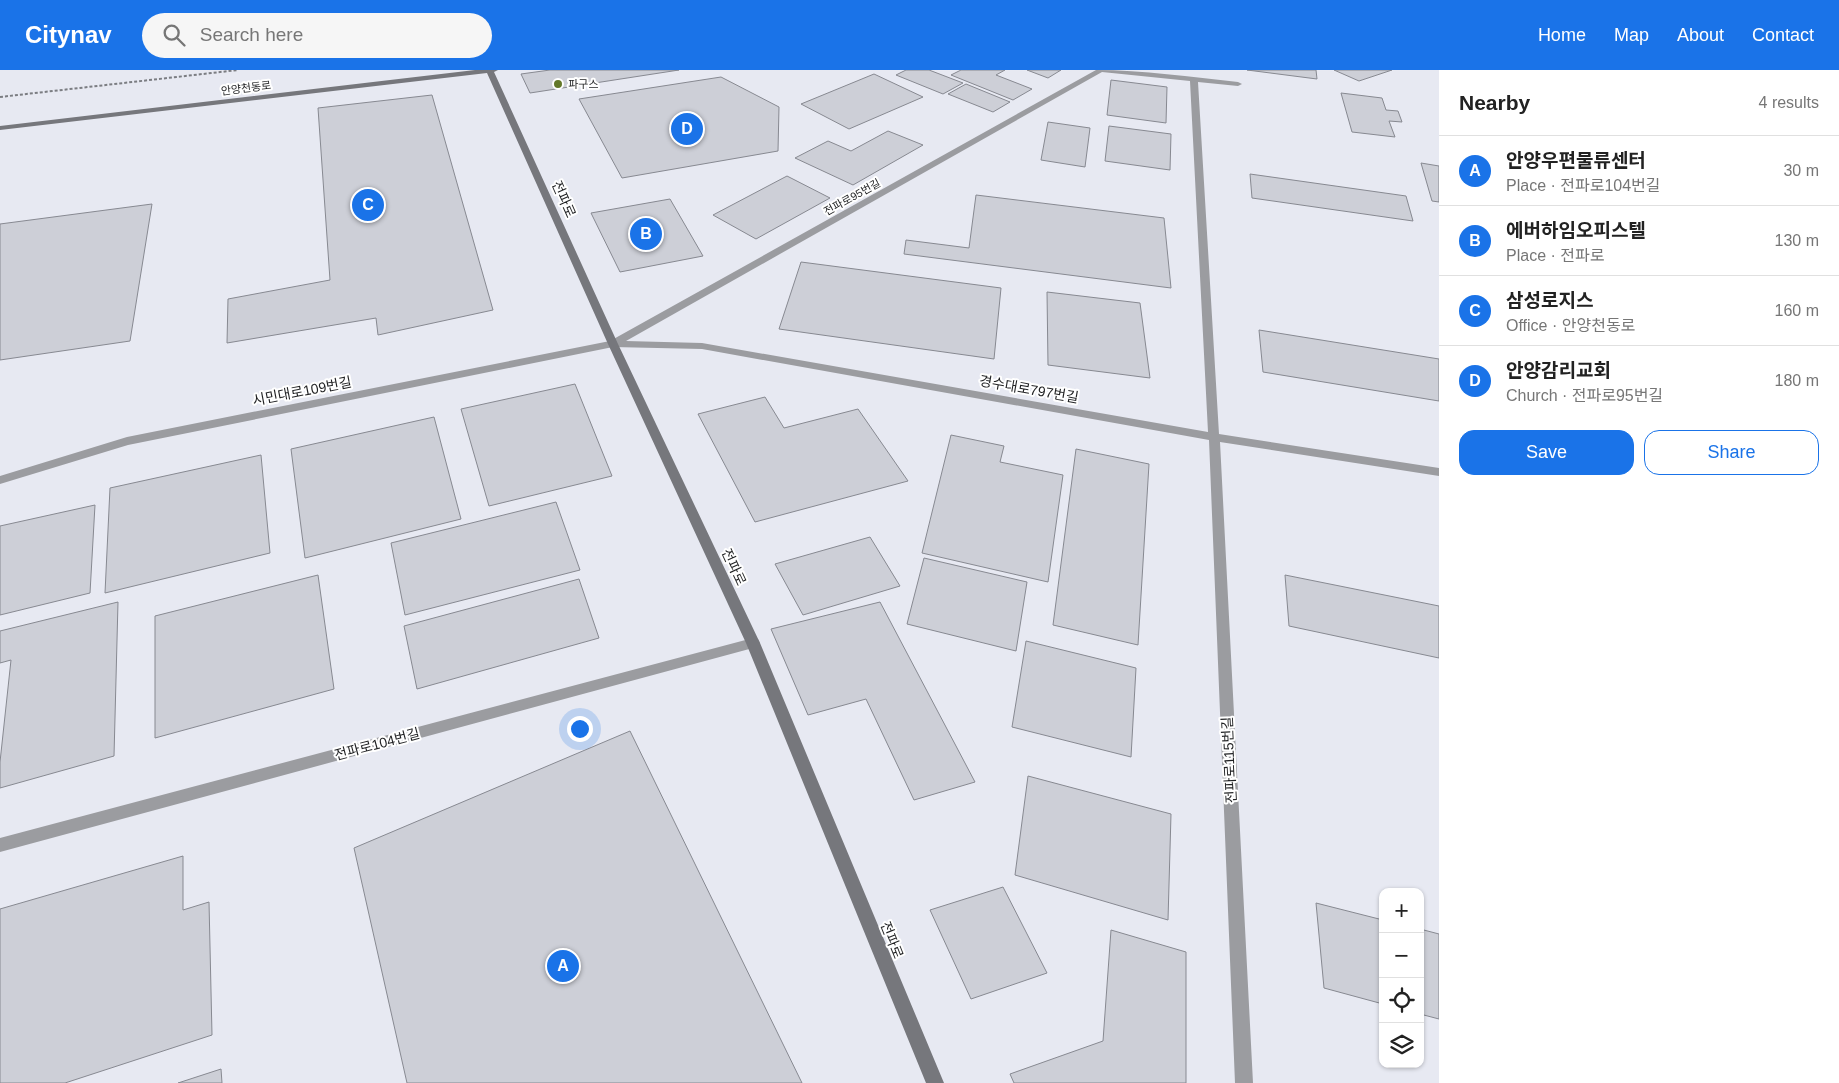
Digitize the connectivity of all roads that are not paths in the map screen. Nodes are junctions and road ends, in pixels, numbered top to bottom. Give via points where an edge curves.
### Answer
1 (491, 70) edge
2 (1101, 70) edge
3 (1194, 80) junction
4 (1238, 84) dead end
5 (0, 128) edge
6 (613, 344) junction
7 (1214, 437) junction
8 (1439, 472) edge
9 (0, 480) edge
10 (753, 643) junction
11 (0, 845) edge
12 (935, 1083) edge
13 (1244, 1083) edge

1 - 5 street, 안양천동로
1 - 6 street, 전파로
2 - 3 street
2 - 6 street, 전파로95번길
3 - 4 street
3 - 7 street, 전파로115번길
6 - 7 street, 경수대로797번길 via 702,346
6 - 9 street, 시민대로109번길 via 128,441
6 - 10 street, 전파로
7 - 8 street, 경수대로797번길
7 - 13 street, 전파로115번길
10 - 11 street, 전파로104번길
10 - 12 street, 전파로

